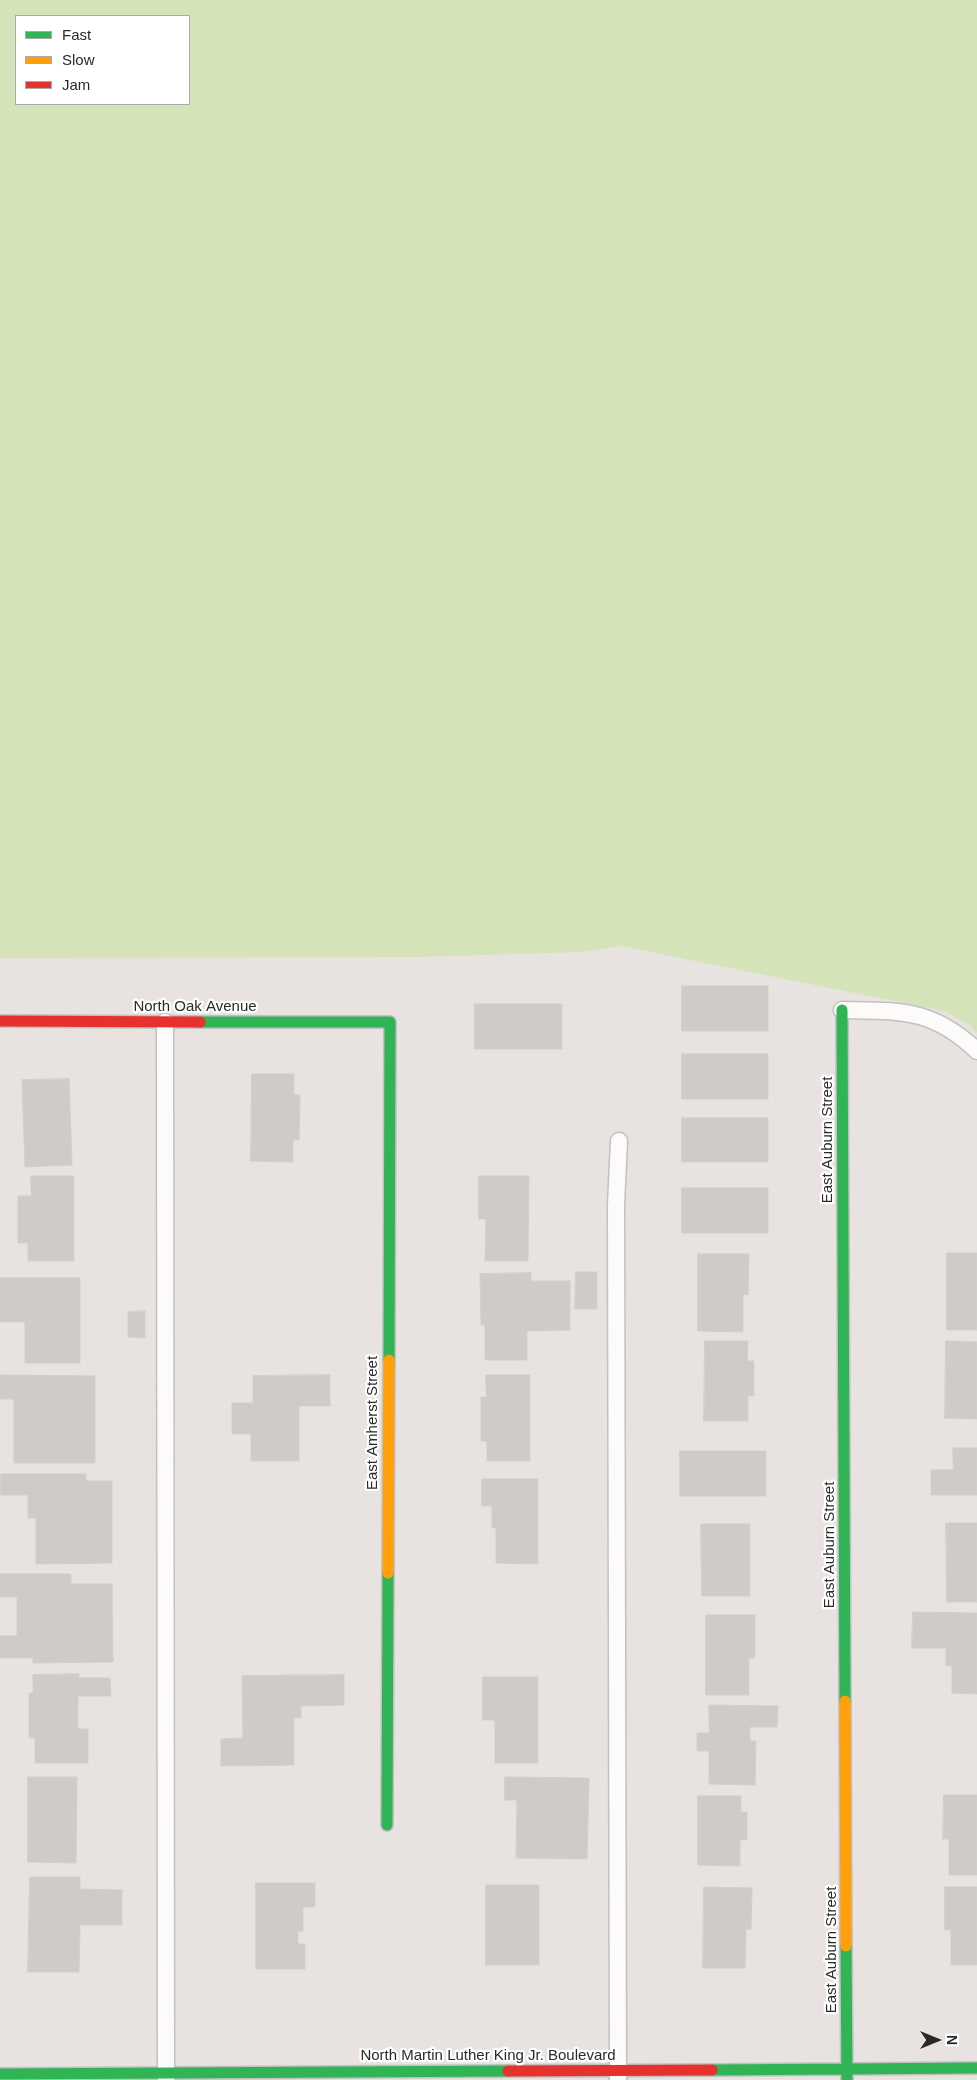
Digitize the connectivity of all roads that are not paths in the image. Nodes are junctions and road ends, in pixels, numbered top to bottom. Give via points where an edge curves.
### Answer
1 (842, 1010) joint
2 (0, 1021) edge
3 (165, 1022) junction
4 (390, 1022) joint
5 (977, 1051) edge
6 (619, 1141) dead end
7 (387, 1825) dead end
8 (977, 2068) edge
9 (0, 2074) edge
10 (618, 2075) edge
11 (847, 2075) edge
12 (166, 2076) edge

1 - 5 lane via 900,1011 934,1019 963,1037
1 - 11 street, East Auburn Street
2 - 3 street, North Oak Avenue
3 - 4 street, North Oak Avenue
3 - 12 lane
4 - 7 street, East Amherst Street
6 - 10 lane via 616,1205
8 - 11 street, North Martin Luther King Jr. Boulevard
9 - 12 street, North Martin Luther King Jr. Boulevard
10 - 11 street, North Martin Luther King Jr. Boulevard
10 - 12 street, North Martin Luther King Jr. Boulevard

